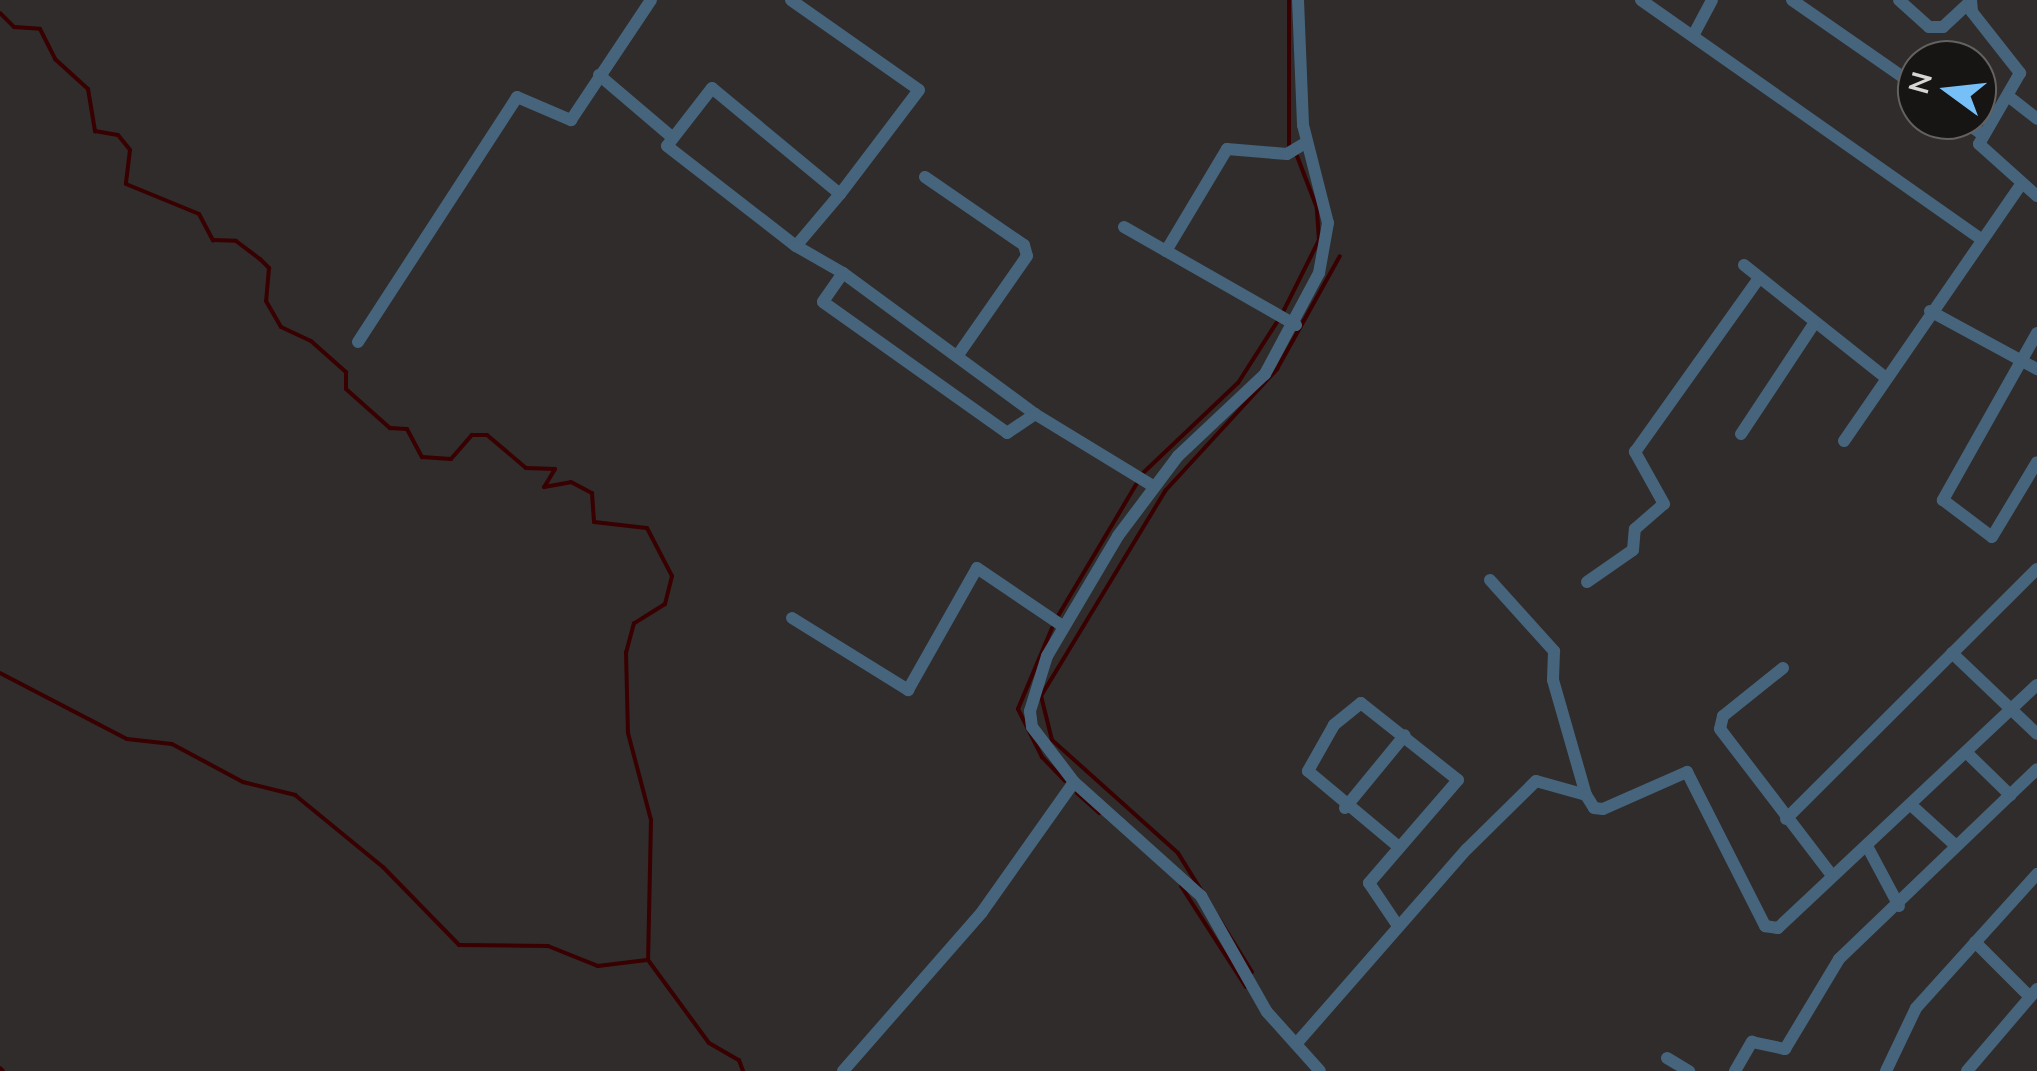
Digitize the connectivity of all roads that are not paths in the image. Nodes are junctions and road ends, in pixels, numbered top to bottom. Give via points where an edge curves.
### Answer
1 (651, 0) edge
2 (791, 0) edge
3 (1298, 0) edge
4 (1641, 0) edge
5 (1712, 0) edge
6 (1792, 0) edge
7 (1899, 0) edge
8 (1971, 0) edge
9 (1694, 34) junction
10 (1897, 73) edge
11 (599, 75) junction
12 (2008, 96) junction
13 (1997, 112) edge
14 (2037, 118) edge
15 (673, 138) junction
16 (1982, 140) edge
17 (1308, 142) junction
18 (925, 177) dead end
19 (2022, 182) junction
20 (840, 194) junction
21 (2037, 196) edge
22 (1124, 227) dead end
23 (1980, 238) junction
24 (796, 246) junction
25 (1166, 251) junction
26 (1744, 265) dead end
27 (842, 273) junction
28 (1759, 278) junction
29 (1930, 311) junction
30 (1815, 322) junction
31 (1296, 325) junction
32 (2037, 332) edge
33 (358, 342) dead end
34 (958, 355) junction
35 (2018, 358) junction
36 (2037, 369) edge
37 (1886, 378) junction
38 (1035, 414) junction
39 (1741, 434) dead end
40 (1844, 441) dead end
41 (2037, 462) edge
42 (1154, 486) junction
43 (2037, 568) edge
44 (1490, 580) dead end
45 (1587, 582) dead end
46 (792, 618) dead end
47 (1064, 627) junction
48 (1952, 654) junction
49 (1783, 668) dead end
50 (2037, 685) edge
51 (2010, 710) junction
52 (2037, 734) edge
53 (1405, 736) junction
54 (1966, 752) junction
55 (2037, 768) edge
56 (1074, 782) junction
57 (1586, 795) junction
58 (2010, 796) junction
59 (1910, 805) junction
60 (1345, 808) junction
61 (1786, 819) junction
62 (1867, 846) junction
63 (1956, 846) junction
64 (1398, 847) junction
65 (1830, 874) junction
66 (2037, 874) edge
67 (1900, 906) junction
68 (1398, 926) junction
69 (1974, 942) junction
70 (2033, 992) edge
71 (1296, 1044) junction
72 (1667, 1058) dead end
73 (843, 1071) edge
74 (1320, 1071) edge
75 (1689, 1071) edge
76 (1734, 1071) edge
77 (1886, 1071) edge
78 (1968, 1071) edge

1 - 11 street
2 - 20 street via 919,90
3 - 17 street
4 - 9 street
5 - 9 street
6 - 10 street
7 - 8 street via 1929,27 1944,27
8 - 12 street via 1972,12 2018,68
9 - 23 street
11 - 15 street
11 - 33 street via 571,120 517,97
12 - 13 street
12 - 14 street
15 - 20 street via 712,88
15 - 24 street via 667,146
16 - 19 street
17 - 25 street via 1287,154 1226,149
17 - 31 street via 1328,245
18 - 34 street via 1024,245 1027,256
19 - 21 street
19 - 23 street
20 - 24 street
22 - 25 street
23 - 29 street
24 - 27 street
25 - 31 street
26 - 28 street
27 - 34 street
27 - 38 street via 824,302 1007,433
28 - 30 street
28 - 45 street via 1635,452 1664,504 1635,529 1633,550
29 - 35 street
29 - 37 street
30 - 37 street
30 - 39 street
31 - 42 street via 1265,374
32 - 35 street
34 - 38 street
35 - 36 street
35 - 41 street via 1943,500 1992,537
37 - 40 street
38 - 42 street
42 - 47 street
43 - 48 street
44 - 57 street via 1554,651 1554,680
46 - 47 street via 908,690 977,568
47 - 56 street via 1038,674 1030,711 1032,727
48 - 51 street
48 - 61 street
49 - 61 street via 1720,722 1738,760
50 - 51 street
51 - 52 street
51 - 54 street
53 - 60 street
53 - 60 street via 1360,703 1334,726 1308,770
53 - 64 street via 1458,780
54 - 58 street
54 - 59 street
55 - 58 street
56 - 71 street via 1201,896 1267,1012
56 - 73 street via 982,912
57 - 65 street via 1603,809 1677,771 1690,774 1769,928 1778,928
57 - 68 street via 1536,781
58 - 63 street
59 - 62 street
59 - 63 street
60 - 64 street
61 - 65 street
62 - 65 street
62 - 67 street
63 - 67 street
64 - 68 street via 1370,883
66 - 69 street
67 - 76 street via 1838,960 1785,1049 1752,1042
68 - 71 street
69 - 70 street
69 - 77 street via 1916,1008
70 - 78 street
71 - 74 street
72 - 75 street

